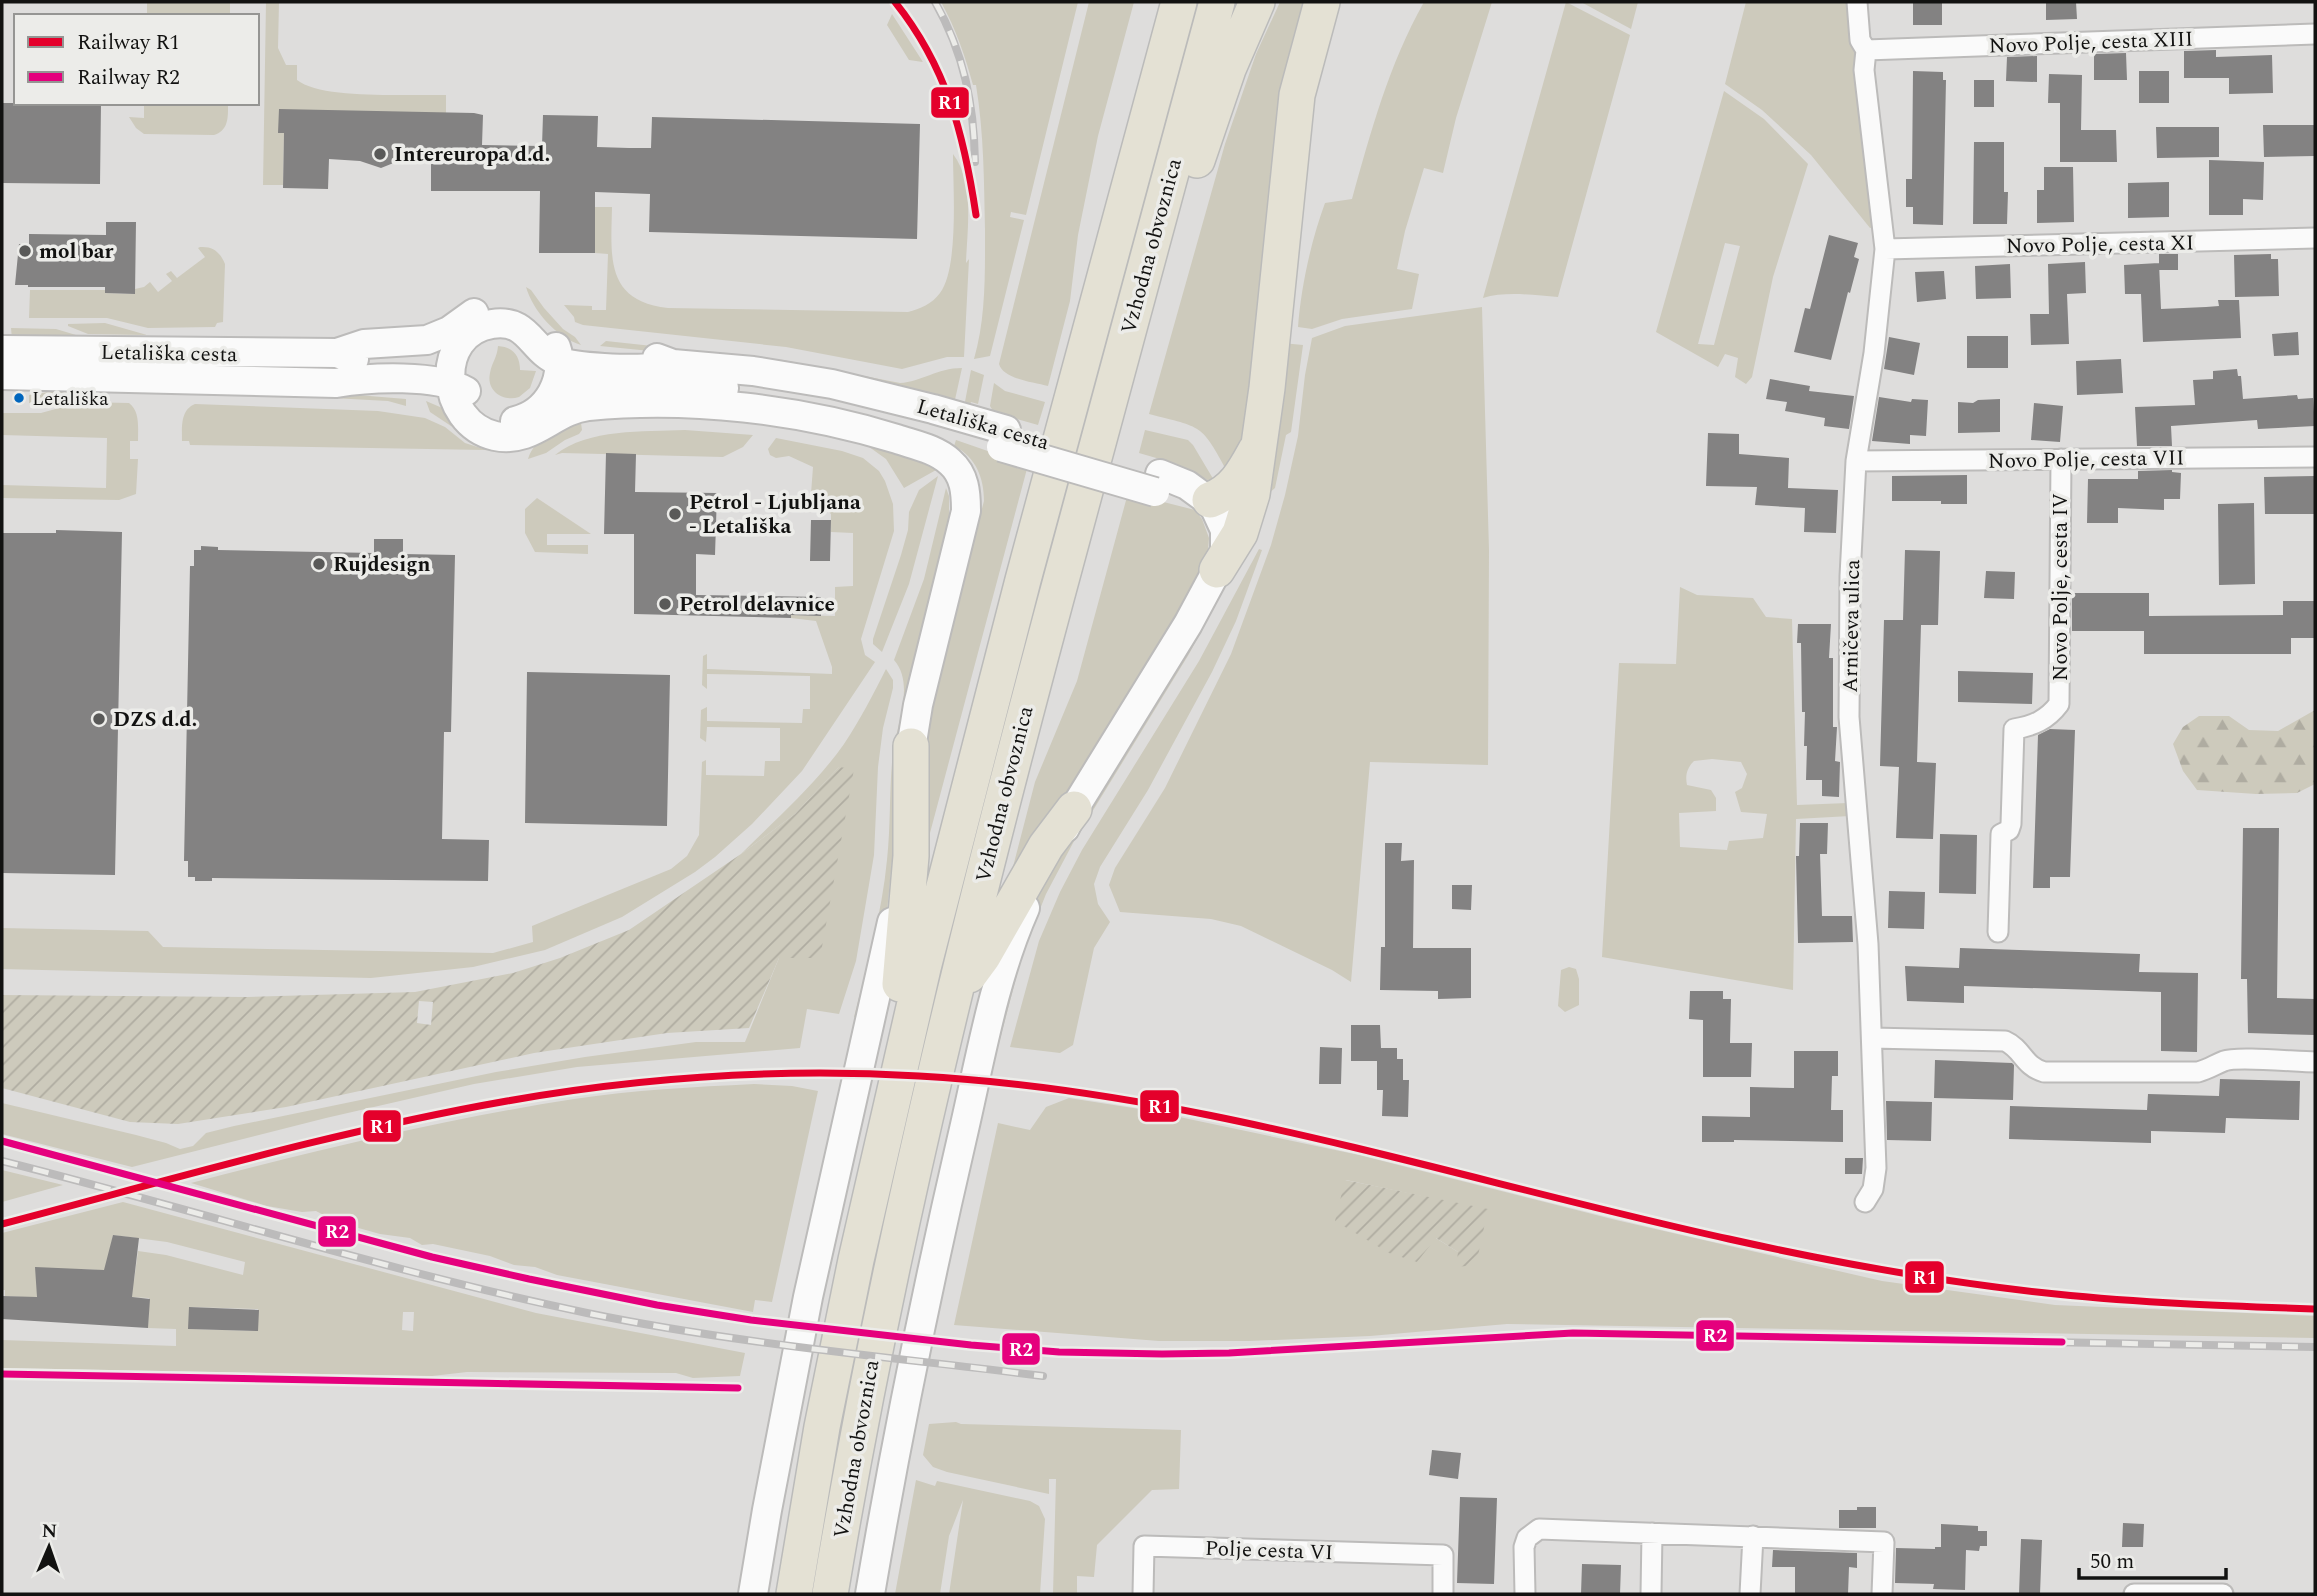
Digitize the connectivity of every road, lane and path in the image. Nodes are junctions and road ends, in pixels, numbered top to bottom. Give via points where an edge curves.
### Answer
1 (1179, 2) edge
2 (1217, 2) edge
3 (1258, 2) edge
4 (1322, 2) edge
5 (1349, 2) edge
6 (1857, 2) edge
7 (2315, 34) edge
8 (1866, 50) junction
9 (1284, 213) junction
10 (1156, 224) junction
11 (2315, 238) edge
12 (1885, 248) junction
13 (484, 326) junction
14 (2, 350) edge
15 (556, 350) junction
16 (456, 351) junction
17 (337, 354) junction
18 (2, 375) edge
19 (458, 394) junction
20 (551, 397) junction
21 (893, 417) junction
22 (812, 419) junction
23 (1003, 439) junction
24 (1257, 447) junction
25 (2315, 457) edge
26 (2060, 459) junction
27 (1856, 461) junction
28 (1210, 500) junction
29 (1217, 570) junction
30 (911, 746) junction
31 (1074, 809) junction
32 (1998, 932) dead end
33 (953, 998) junction
34 (1872, 1038) junction
35 (2315, 1062) edge
36 (877, 1163) junction
37 (1865, 1202) dead end
38 (1652, 1533) junction
39 (1753, 1536) junction
40 (754, 1594) edge
41 (794, 1594) edge
42 (831, 1594) edge
43 (870, 1594) edge
44 (1143, 1594) edge
45 (1443, 1594) edge
46 (1525, 1594) edge
47 (1651, 1594) edge
48 (1750, 1594) edge
49 (1882, 1594) edge
50 (2134, 1594) edge
51 (2222, 1594) edge

1 - 36 highway, Vzhodna obvoznica via 947,870
2 - 10 highway, Vzhodna obvoznica
3 - 10 highway via 1228,68 1192,176
4 - 9 highway via 1297,95
5 - 9 highway via 1315,79
6 - 8 street, Arničeva ulica via 1860,40
7 - 8 street, Novo Polje, cesta XIII
8 - 12 street, Arničeva ulica via 1864,70
9 - 24 highway
10 - 33 highway, Vzhodna obvoznica
11 - 12 street, Novo Polje, cesta XI
12 - 27 street, Arničeva ulica
13 - 15 main road via 506,324 521,329 544,353
13 - 16 main road, Letališka cesta
13 - 19 main road
14 - 17 main road, Letališka cesta
15 - 17 main road, Letališka cesta via 530,315 496,306 427,340 364,344
15 - 20 main road via 559,376
15 - 23 main road, Letališka cesta via 653,368 673,364 753,371 832,384 933,409
16 - 17 main road, Letališka cesta via 420,361 364,362
16 - 19 main road via 451,368
18 - 19 main road, Letališka cesta via 336,383 363,378
19 - 20 main road, Letališka cesta via 506,421 524,419
19 - 22 main road via 474,426 508,438 526,435 565,413 589,406 702,405
20 - 21 main road, Letališka cesta via 566,389 600,383 682,384 802,398
21 - 22 main road
21 - 23 main road, Letališka cesta
22 - 30 main road via 927,449 950,462 962,479 965,519
23 - 28 main road, Letališka cesta via 1157,483 1187,485
24 - 28 highway via 1237,481
24 - 29 highway via 1257,472 1240,533
25 - 26 street, Novo Polje, cesta VII
26 - 27 street, Novo Polje, cesta VII
26 - 32 street, Novo Polje, cesta IV via 2059,704 2044,719 2014,729 2011,824 2001,834
27 - 34 street, Arničeva ulica via 1849,717
28 - 29 main road via 1226,537
29 - 31 main road
30 - 36 highway via 906,935 876,1091
30 - 40 main road via 890,934 808,1297
31 - 33 highway via 1046,846 983,956
31 - 43 main road via 1031,894 1003,964 945,1212
33 - 42 highway, Vzhodna obvoznica via 881,1314
34 - 35 street via 2005,1041 2015,1046 2033,1069 2044,1072 2198,1072 2224,1060 2239,1059
34 - 37 street, Arničeva ulica via 1876,1168 1873,1189
36 - 41 highway, Vzhodna obvoznica via 822,1427
38 - 39 street
38 - 46 street via 1539,1529 1524,1547
38 - 47 street
39 - 48 street
39 - 49 street via 1884,1542
44 - 45 street, Polje cesta VI via 1144,1546 1443,1555
50 - 51 street

